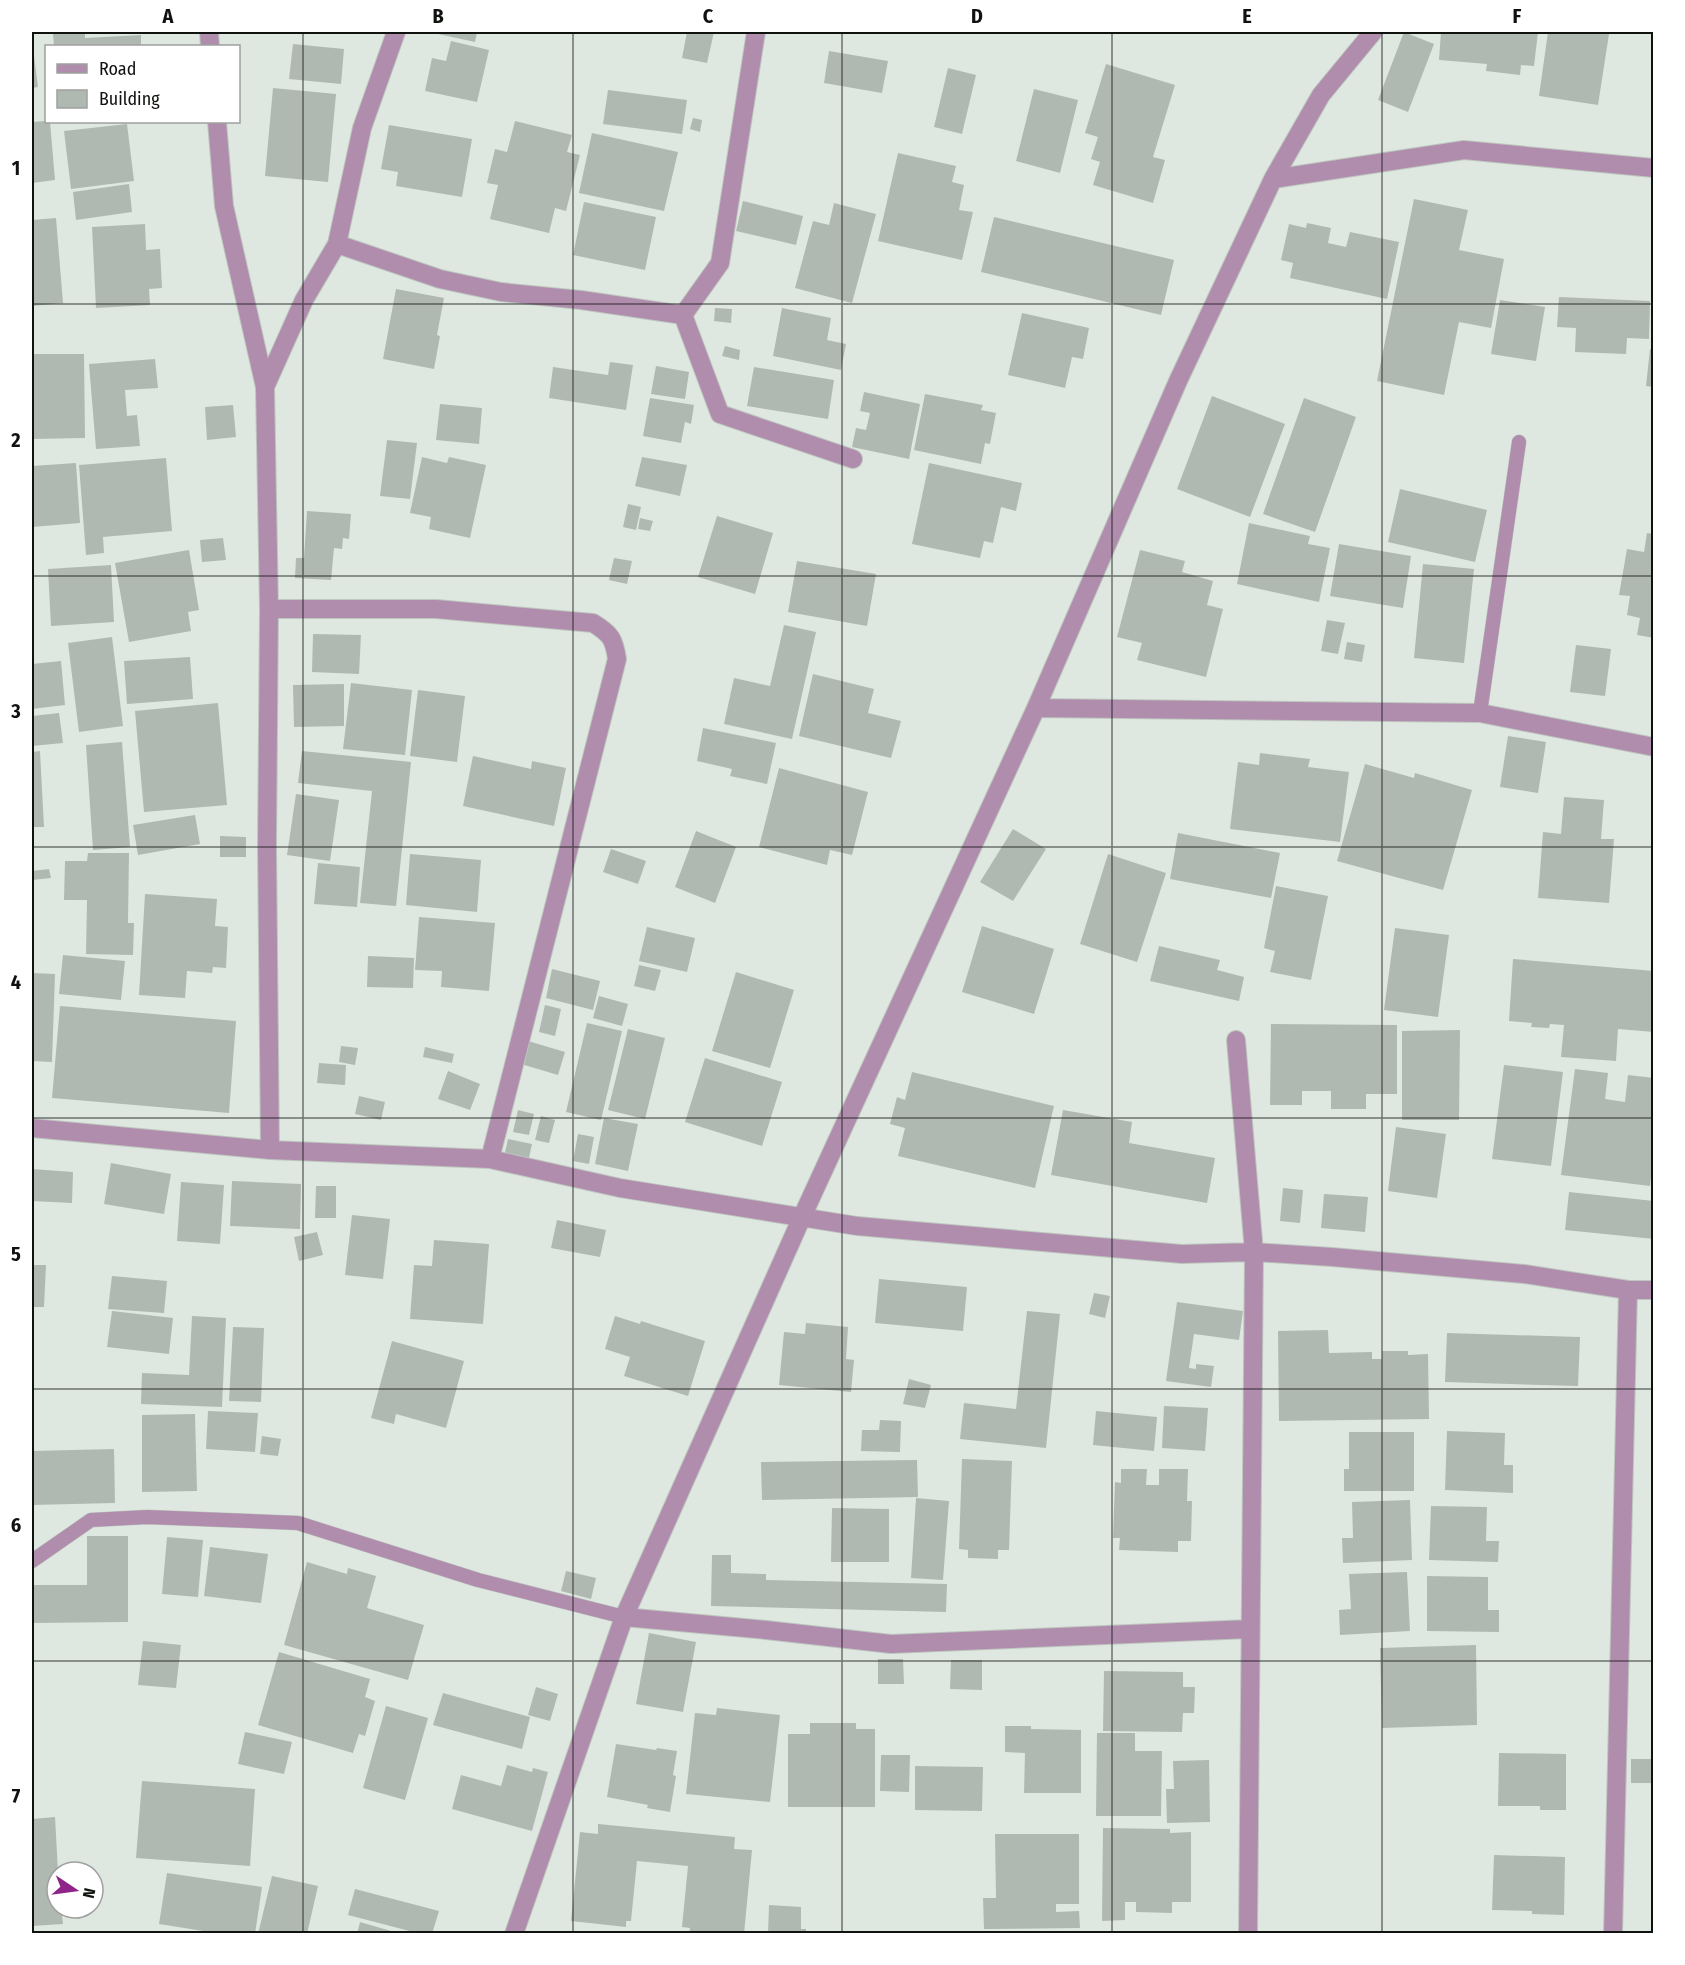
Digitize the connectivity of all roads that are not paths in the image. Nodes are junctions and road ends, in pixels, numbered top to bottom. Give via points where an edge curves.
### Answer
1 (396, 32) edge
2 (756, 32) edge
3 (1373, 32) edge
4 (216, 123) edge
5 (1653, 168) edge
6 (1273, 179) junction
7 (337, 244) junction
8 (683, 315) junction
9 (265, 387) junction
10 (1519, 442) dead end
11 (853, 459) dead end
12 (269, 609) junction
13 (1036, 708) junction
14 (1480, 713) junction
15 (1653, 747) edge
16 (1236, 1040) dead end
17 (32, 1128) edge
18 (270, 1150) junction
19 (490, 1159) junction
20 (802, 1217) junction
21 (1254, 1252) junction
22 (1628, 1290) junction
23 (1653, 1290) edge
24 (32, 1561) edge
25 (624, 1617) junction
26 (1250, 1629) junction
27 (514, 1934) edge
28 (1248, 1934) edge
29 (1613, 1934) edge

1 - 7 street via 362,128
2 - 8 street via 720,263
3 - 6 street via 1322,94
4 - 9 street via 224,206
5 - 6 street via 1464,150
6 - 13 street via 1178,381
7 - 8 street via 440,279 491,290
7 - 9 street via 304,300
8 - 11 street via 720,414
9 - 12 street
10 - 14 lane
12 - 18 street
12 - 19 street via 436,609 593,624 608,633 615,644 617,659
13 - 14 street
13 - 20 street
14 - 15 street
16 - 21 street
17 - 18 street
18 - 19 street
19 - 20 street via 620,1188
20 - 21 street via 857,1226 1182,1254
20 - 25 street
21 - 22 street via 1524,1274
21 - 26 street
22 - 23 street
22 - 29 street
24 - 25 lane via 91,1520 298,1523 478,1580
25 - 26 street via 891,1644
25 - 27 street
26 - 28 street

